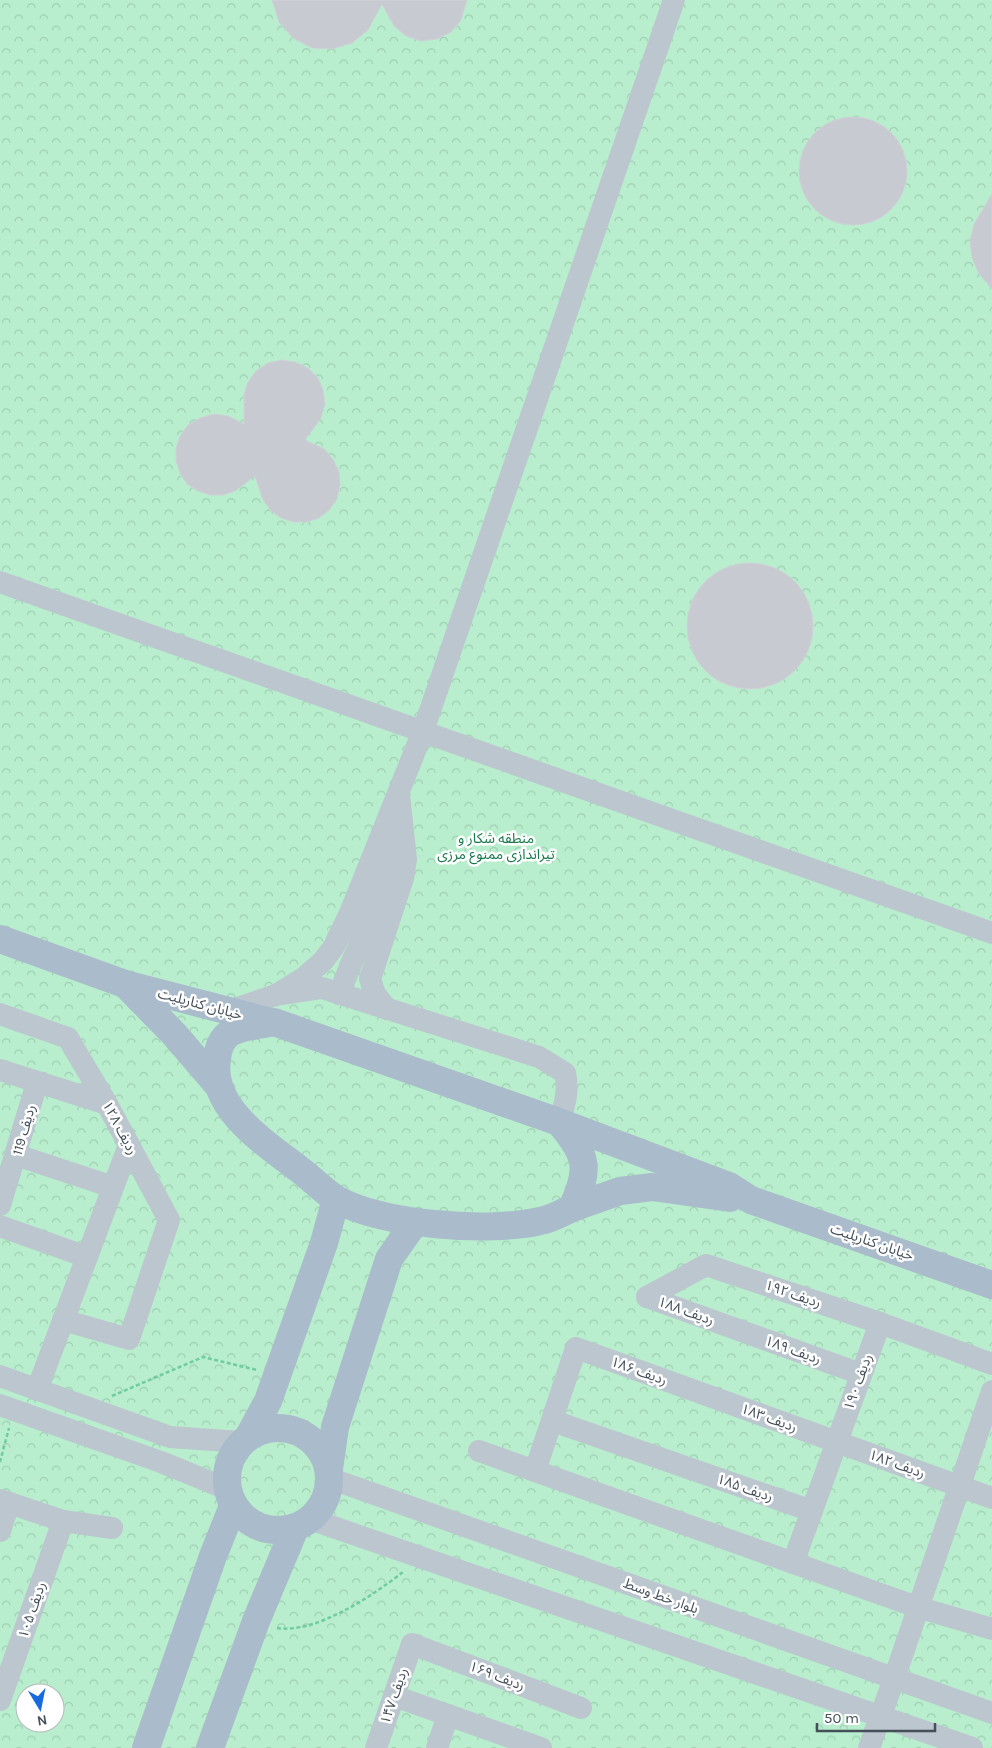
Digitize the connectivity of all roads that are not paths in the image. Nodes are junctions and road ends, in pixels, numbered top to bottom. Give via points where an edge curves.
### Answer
1 (674, 0) edge
2 (0, 582) edge
3 (423, 731) junction
4 (400, 789) junction
5 (992, 933) edge
6 (0, 939) edge
7 (125, 984) junction
8 (339, 994) junction
9 (276, 995) junction
10 (387, 1009) junction
11 (226, 1012) junction
12 (0, 1014) edge
13 (274, 1022) junction
14 (0, 1070) edge
15 (37, 1083) junction
16 (217, 1084) junction
17 (107, 1104) junction
18 (559, 1122) junction
19 (129, 1145) junction
20 (16, 1155) junction
21 (113, 1187) junction
22 (336, 1199) junction
23 (751, 1200) junction
24 (0, 1205) edge
25 (572, 1208) junction
26 (415, 1222) junction
27 (0, 1226) edge
28 (87, 1257) junction
29 (992, 1285) edge
30 (647, 1297) joint
31 (63, 1320) junction
32 (880, 1323) junction
33 (726, 1325) joint
34 (992, 1364) edge
35 (861, 1374) junction
36 (0, 1376) edge
37 (37, 1390) junction
38 (992, 1391) edge
39 (703, 1394) joint
40 (7, 1407) edge
41 (553, 1421) junction
42 (245, 1439) junction
43 (836, 1442) junction
44 (479, 1451) dead end
45 (535, 1471) junction
46 (329, 1474) junction
47 (959, 1486) junction
48 (230, 1498) junction
49 (992, 1498) edge
50 (4, 1502) edge
51 (812, 1511) junction
52 (63, 1521) junction
53 (302, 1524) junction
54 (112, 1528) dead end
55 (0, 1531) edge
56 (793, 1563) junction
57 (917, 1607) junction
58 (990, 1622) edge
59 (412, 1644) joint
60 (894, 1680) junction
61 (394, 1696) junction
62 (0, 1700) edge
63 (581, 1708) dead end
64 (992, 1713) edge
65 (448, 1715) junction
66 (880, 1716) junction
67 (146, 1748) edge
68 (210, 1748) edge
69 (376, 1748) edge
70 (437, 1748) edge
71 (541, 1748) edge
72 (869, 1748) edge
73 (972, 1748) edge

1 - 3 street
2 - 3 street
3 - 4 street
3 - 5 street
4 - 8 street via 388,846 386,878
4 - 9 street via 334,948 305,978
4 - 10 street via 406,860 370,979 375,994
6 - 7 main road, خیابان کنارپلیت
7 - 11 main road, خیابان کنارپلیت
7 - 16 main road, خیابان کنارپلیت
8 - 9 street via 322,988
8 - 10 street
9 - 11 street
10 - 18 street via 552,1063 565,1073 568,1087
11 - 13 main road, خیابان کنارپلیت
12 - 17 street, ردیف ۱۲۸ via 68,1038
13 - 16 main road via 230,1034 218,1046
13 - 18 main road, خیابان کنارپلیت
14 - 15 street
15 - 17 street
15 - 20 street, ردیف 119
16 - 22 main road, خیابان کنارپلیت via 236,1115 268,1146
17 - 19 street, ردیف ۱۲۸
18 - 23 main road, خیابان کنارپلیت via 729,1186
18 - 25 main road via 578,1144 582,1155 583,1186
19 - 21 street
19 - 31 street, ردیف ۱۲۸ via 169,1220 129,1339
20 - 21 street
20 - 24 street, ردیف 119
21 - 28 street
22 - 26 main road, خیابان کنارپلیت via 371,1212
22 - 42 main road via 324,1243 268,1401
23 - 25 main road, خیابان کنارپلیت via 652,1187 620,1191
23 - 29 main road, خیابان کنارپلیت
25 - 26 main road, خیابان کنارپلیت via 541,1221 500,1226
26 - 46 main road via 389,1259 335,1427
27 - 28 street
28 - 31 street
30 - 32 street, ردیف ۱۹۲ via 706,1264
30 - 33 street, ردیف ۱۸۸
31 - 37 street
32 - 34 street, ردیف ۱۹۲
32 - 35 street, ردیف ۱۹۰
33 - 35 street, ردیف ۱۸۹
35 - 43 street, ردیف ۱۹۰
36 - 37 street
37 - 42 street via 170,1437
38 - 47 street
39 - 41 street, ردیف ۱۸۶ via 576,1348
39 - 43 street, ردیف ۱۸۳
40 - 48 street via 161,1462
41 - 45 street
41 - 51 street, ردیف ۱۸۵
42 - 46 main road via 276,1427 297,1432 315,1444 324,1455
42 - 48 main road via 231,1456 226,1472
43 - 47 street, ردیف ۱۸۲
43 - 51 street, ردیف ۱۹۰
44 - 45 street
45 - 56 street
46 - 53 main road via 324,1501
46 - 60 street, بلوار خط وسط
47 - 49 street, ردیف ۱۸۲
47 - 57 street
48 - 53 main road via 245,1519 260,1528 277,1531
48 - 67 main road
50 - 52 street
50 - 55 street
51 - 56 street, ردیف ۱۹۰
52 - 54 street
52 - 62 street, ردیف ۱۰۵
53 - 66 street via 421,1558
53 - 68 main road via 256,1621
56 - 57 street
57 - 58 street
57 - 60 street
59 - 61 street, ردیف ۱۴۷
59 - 63 street, ردیف ۱۶۹
60 - 64 street, بلوار خط وسط
60 - 66 street
61 - 65 street
61 - 69 street, ردیف ۱۴۷
65 - 70 street
65 - 71 street
66 - 72 street
66 - 73 street

